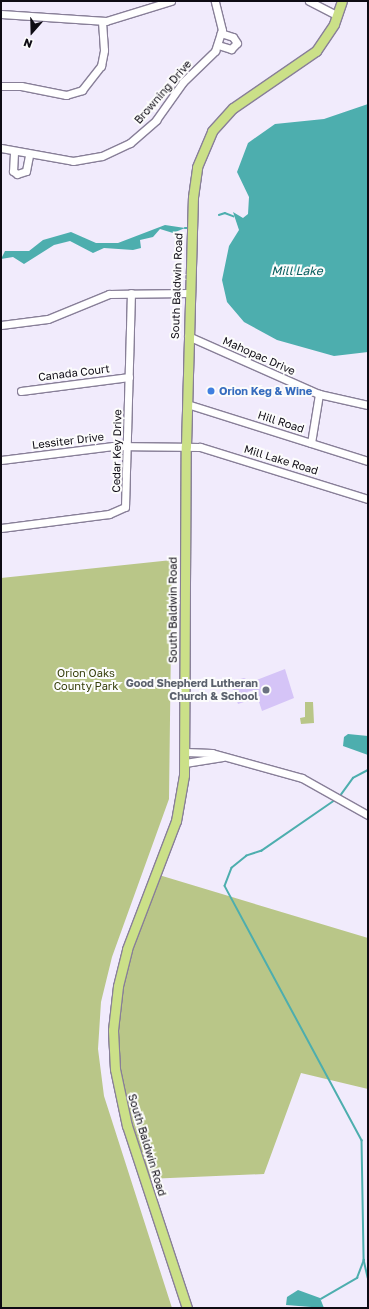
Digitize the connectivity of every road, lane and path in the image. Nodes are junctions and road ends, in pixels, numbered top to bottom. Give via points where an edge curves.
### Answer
1 (171, 1) edge
2 (215, 1) edge
3 (309, 1) edge
4 (342, 1) edge
5 (1, 14) edge
6 (337, 15) junction
7 (102, 21) junction
8 (221, 33) junction
9 (218, 45) junction
10 (1, 86) edge
11 (1, 148) edge
12 (14, 153) junction
13 (29, 156) junction
14 (131, 292) junction
15 (189, 293) junction
16 (1, 325) edge
17 (188, 336) junction
18 (129, 377) junction
19 (21, 391) dead end
20 (320, 394) junction
21 (187, 404) junction
22 (368, 405) edge
23 (311, 443) junction
24 (128, 446) junction
25 (186, 446) junction
26 (1, 460) edge
27 (368, 461) edge
28 (368, 499) edge
29 (1, 528) edge
30 (185, 752) junction
31 (223, 757) junction
32 (185, 764) junction
33 (368, 815) edge
34 (187, 1308) edge

1 - 7 street via 136,14
2 - 8 street, Browning Drive
3 - 6 street
4 - 6 main road, South Baldwin Road
5 - 7 street
6 - 15 main road, South Baldwin Road via 324,42 312,55 233,108 205,141 193,197
7 - 10 street via 104,50 101,66 82,90 66,95 20,86
8 - 9 street, Browning Drive
8 - 9 street via 233,37 236,43 231,49
9 - 13 street, Browning Drive via 183,82 156,120 130,143 102,156 72,162
11 - 12 street, Browning Drive
12 - 13 street, Browning Drive
12 - 13 street via 13,171 17,174 26,171
14 - 15 street
14 - 16 street via 96,297 48,319
14 - 18 street, Cedar Key Drive
15 - 17 main road, South Baldwin Road
17 - 20 street, Mahopac Drive
17 - 21 main road, South Baldwin Road
18 - 19 street, Canada Court
18 - 24 street, Cedar Key Drive
20 - 22 street, Mahopac Drive
20 - 23 street
21 - 23 street, Hill Road
21 - 25 main road, South Baldwin Road
23 - 27 street, Hill Road
24 - 25 street, Lessiter Drive
24 - 26 street, Lessiter Drive
24 - 29 street, Cedar Key Drive via 127,501 120,512
25 - 28 street, Mill Lake Road via 220,453
25 - 30 main road, South Baldwin Road
30 - 31 street
30 - 32 main road, South Baldwin Road
31 - 32 street
31 - 33 street via 302,778
32 - 34 main road, South Baldwin Road via 176,821 127,949 118,986 113,1030 121,1104

